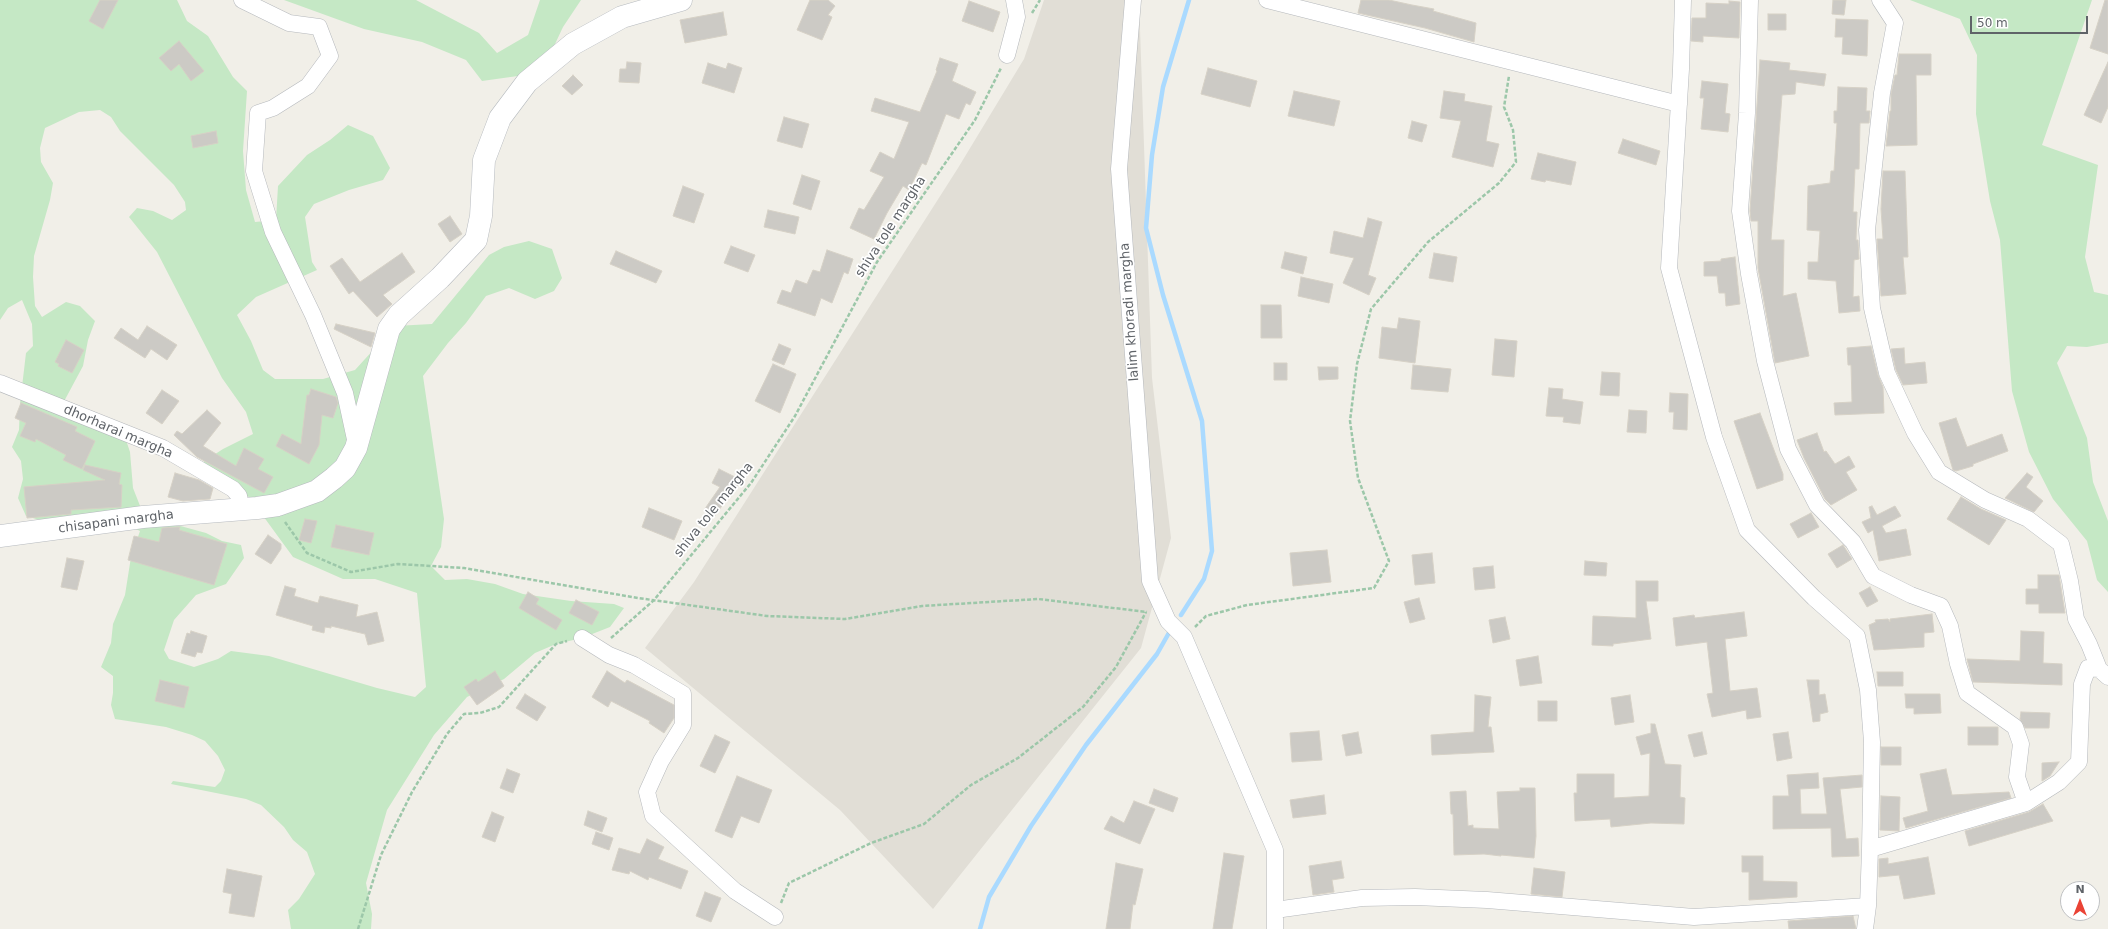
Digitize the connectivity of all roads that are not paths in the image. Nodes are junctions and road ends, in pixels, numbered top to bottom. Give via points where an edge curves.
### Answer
1 (242, 0) edge
2 (681, 0) edge
3 (1014, 0) edge
4 (1133, 0) edge
5 (1268, 0) edge
6 (1682, 0) edge
7 (1750, 0) edge
8 (1880, 0) edge
9 (1007, 55) road end
10 (1679, 104) junction
11 (0, 383) edge
12 (356, 448) junction
13 (236, 510) junction
14 (0, 536) edge
15 (582, 638) road end
16 (2103, 673) edge
17 (2026, 803) junction
18 (1870, 849) junction
19 (1868, 906) junction
20 (1275, 910) junction
21 (775, 917) road end
22 (1275, 929) edge
23 (1866, 929) edge

1 - 12 street via 289,22 319,27 330,56 308,86 273,108 258,113 254,171 273,232 313,315 346,394
2 - 12 street, chisapani margha via 622,17 573,44 527,82 500,118 484,160 481,216 476,240 440,278 399,315 389,329
3 - 9 street via 1017,17
4 - 20 street, lalim khoradi margha via 1119,170 1150,581 1168,621 1184,637 1274,850
5 - 10 street
6 - 10 street
7 - 17 street via 1747,114 1740,211 1765,361 1788,449 1817,505 1853,542 1873,576 1911,595 1941,606 1950,626 1967,693 2015,727 2020,744 2017,777
8 - 16 street via 1895,23 1882,93 1867,230 1872,308 1887,373 1915,433 1939,472 1985,500 2028,519 2061,544 2076,619
10 - 18 street via 1669,268 1714,437 1747,530 1814,598 1857,636 1868,690 1872,742
11 - 13 street, dhorharai margha via 163,448 233,489 239,496
12 - 13 street, chisapani margha via 345,468 317,491 278,505
13 - 14 street, chisapani margha via 143,518
15 - 21 street via 683,694 683,725 661,761 647,792 653,816 735,891
16 - 17 street via 2088,668 2082,684 2079,762 2059,782
17 - 18 street
18 - 19 street
19 - 20 street via 1694,917 1487,900 1415,897 1362,898
19 - 23 street
20 - 22 street

